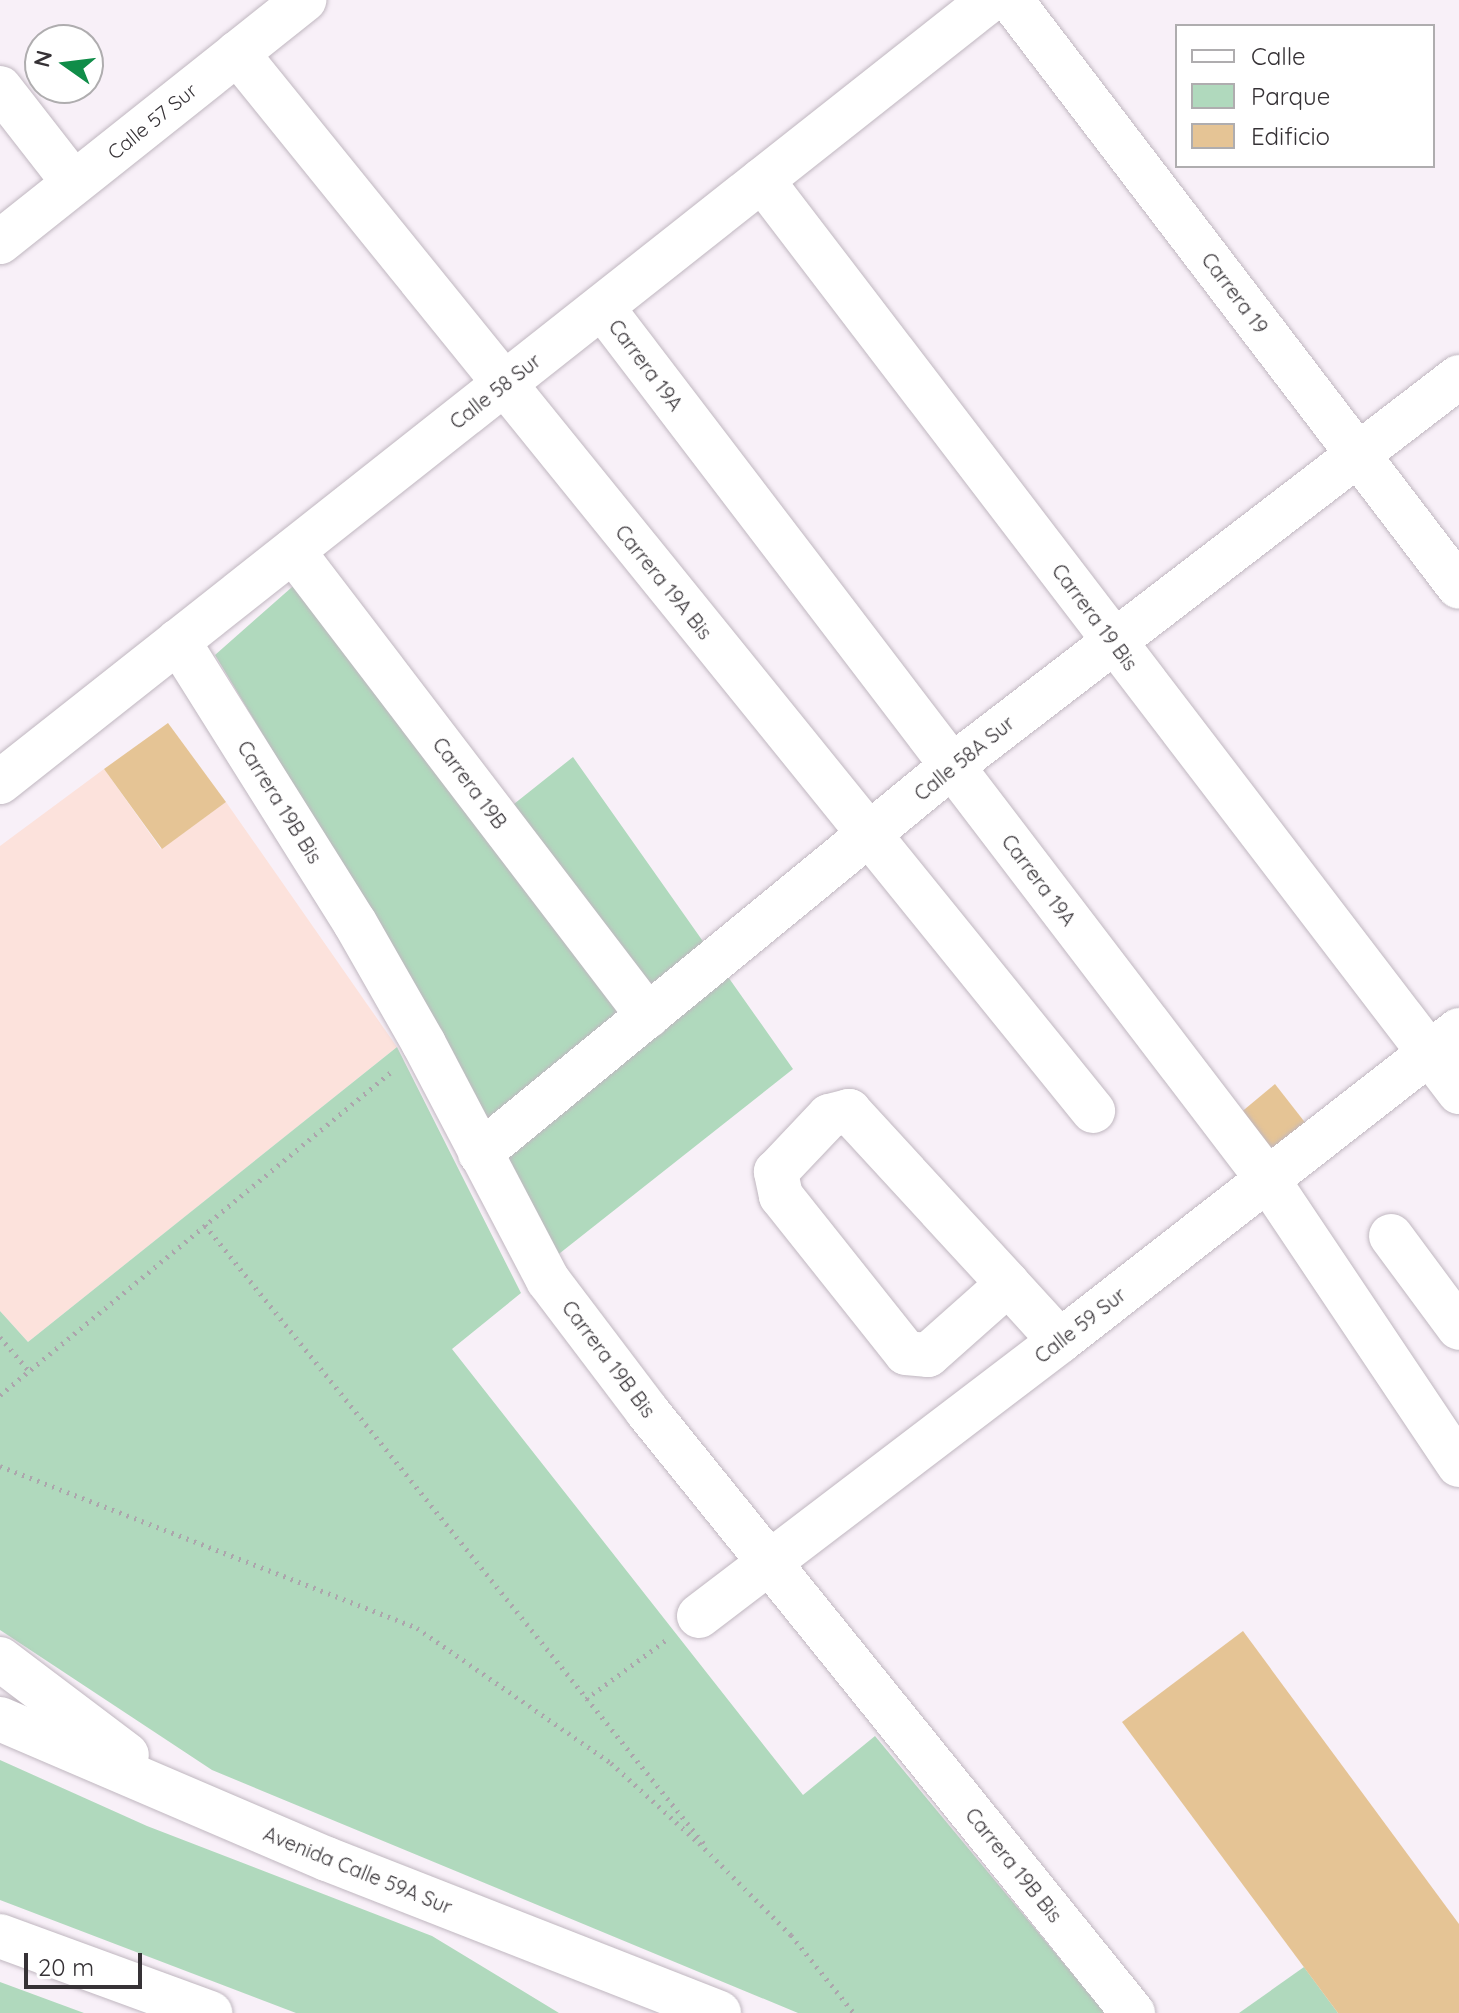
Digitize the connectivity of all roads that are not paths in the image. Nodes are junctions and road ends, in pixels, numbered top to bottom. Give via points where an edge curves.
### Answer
1 (304, 0) edge
2 (990, 0) edge
3 (1011, 0) edge
4 (237, 53) junction
5 (0, 88) edge
6 (762, 180) junction
7 (74, 183) junction
8 (0, 242) edge
9 (602, 307) junction
10 (1459, 377) edge
11 (504, 384) junction
12 (1357, 453) junction
13 (293, 551) junction
14 (1459, 587) edge
15 (178, 641) junction
16 (1113, 641) junction
17 (952, 766) junction
18 (0, 782) edge
19 (869, 835) junction
20 (648, 1016) junction
21 (1444, 1042) edge
22 (1459, 1092) edge
23 (1093, 1111) dead end
24 (480, 1153) junction
25 (1268, 1180) junction
26 (1391, 1236) dead end
27 (1008, 1284) junction
28 (1459, 1328) edge
29 (1060, 1341) junction
30 (1459, 1465) edge
31 (769, 1561) junction
32 (699, 1616) road end
33 (0, 1659) edge
34 (0, 1719) edge
35 (187, 1799) junction
36 (0, 1936) edge
37 (210, 2013) edge
38 (719, 2013) edge
39 (1133, 2013) edge

1 - 4 main road, Calle 57 Sur
2 - 6 main road, Calle 58 Sur
3 - 12 main road, Carrera 19
4 - 7 main road, Calle 57 Sur
4 - 11 main road, Carrera 19A Bis
5 - 7 main road
6 - 9 main road, Calle 58 Sur
6 - 16 main road, Carrera 19 Bis
7 - 8 main road, Calle 57 Sur
9 - 11 main road, Calle 58 Sur
9 - 17 main road, Carrera 19A
10 - 12 main road, Calle 58A Sur
11 - 13 main road, Calle 58 Sur
11 - 19 main road, Carrera 19A Bis
12 - 14 main road, Carrera 19
12 - 16 main road, Calle 58A Sur
13 - 15 main road, Calle 58 Sur
13 - 20 main road, Carrera 19B
15 - 18 main road, Calle 58 Sur
15 - 24 main road, Carrera 19B Bis via 355,923
16 - 17 main road, Calle 58A Sur
16 - 21 main road, Carrera 19 Bis
17 - 19 main road, Calle 58A Sur
17 - 25 main road, Carrera 19A
19 - 20 main road, Calle 58A Sur
19 - 23 main road, Carrera 19A Bis
20 - 24 main road, Calle 58A Sur
21 - 22 main road, Carrera 19 Bis
21 - 25 main road, Calle 59 Sur
24 - 31 main road, Carrera 19B Bis via 548,1280
25 - 29 main road, Calle 59 Sur
25 - 30 main road, Carrera 19A
26 - 28 main road
27 - 27 main road via 849,1111 829,1116 776,1172 781,1196 906,1353 928,1355
27 - 29 main road
29 - 31 main road, Calle 59 Sur
31 - 32 main road, Calle 59 Sur
31 - 39 main road, Carrera 19B Bis
33 - 35 main road
34 - 35 main road, Avenida Calle 59A Sur
35 - 38 main road, Avenida Calle 59A Sur
36 - 37 main road

